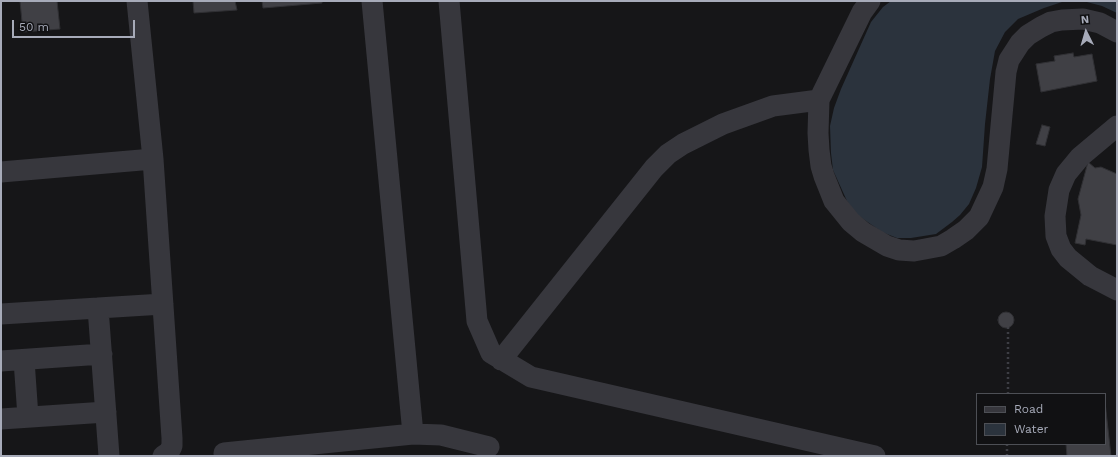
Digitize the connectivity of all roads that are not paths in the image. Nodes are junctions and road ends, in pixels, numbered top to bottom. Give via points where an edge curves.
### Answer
1 (137, 1) edge
2 (372, 1) edge
3 (449, 1) edge
4 (870, 1) edge
5 (1117, 32) edge
6 (819, 100) junction
7 (1117, 126) edge
8 (153, 159) junction
9 (1, 172) edge
10 (1117, 290) edge
11 (163, 304) junction
12 (98, 308) junction
13 (1, 314) edge
14 (102, 354) junction
15 (24, 360) junction
16 (501, 360) junction
17 (1, 361) edge
18 (106, 412) junction
19 (28, 417) junction
20 (1, 419) edge
21 (413, 434) junction
22 (489, 446) dead end
23 (456, 447) edge
24 (224, 454) dead end
25 (109, 456) edge
26 (163, 456) edge
27 (876, 456) edge

1 - 8 street
2 - 21 street
3 - 16 street via 477,321 491,353
4 - 6 street via 862,12
5 - 6 street via 1100,23 1083,19 1062,20 1046,25 1028,35 1020,43 1009,60 1006,72 997,169 986,203 979,217 966,230 941,246 925,250 899,250 887,246 863,232 842,213 834,201 821,166
6 - 16 street via 773,106 747,114 702,134 668,154 649,174
7 - 10 street via 1080,156 1066,174 1055,216 1056,236 1068,258 1090,276
8 - 9 street
8 - 11 street
11 - 12 street
11 - 26 street via 172,438 172,446
12 - 13 street
12 - 14 street
14 - 15 street
14 - 18 street
15 - 17 street
15 - 19 street
16 - 27 street via 531,377
18 - 19 street
18 - 25 street
19 - 20 street
21 - 23 street via 427,434
21 - 24 street
22 - 23 street

